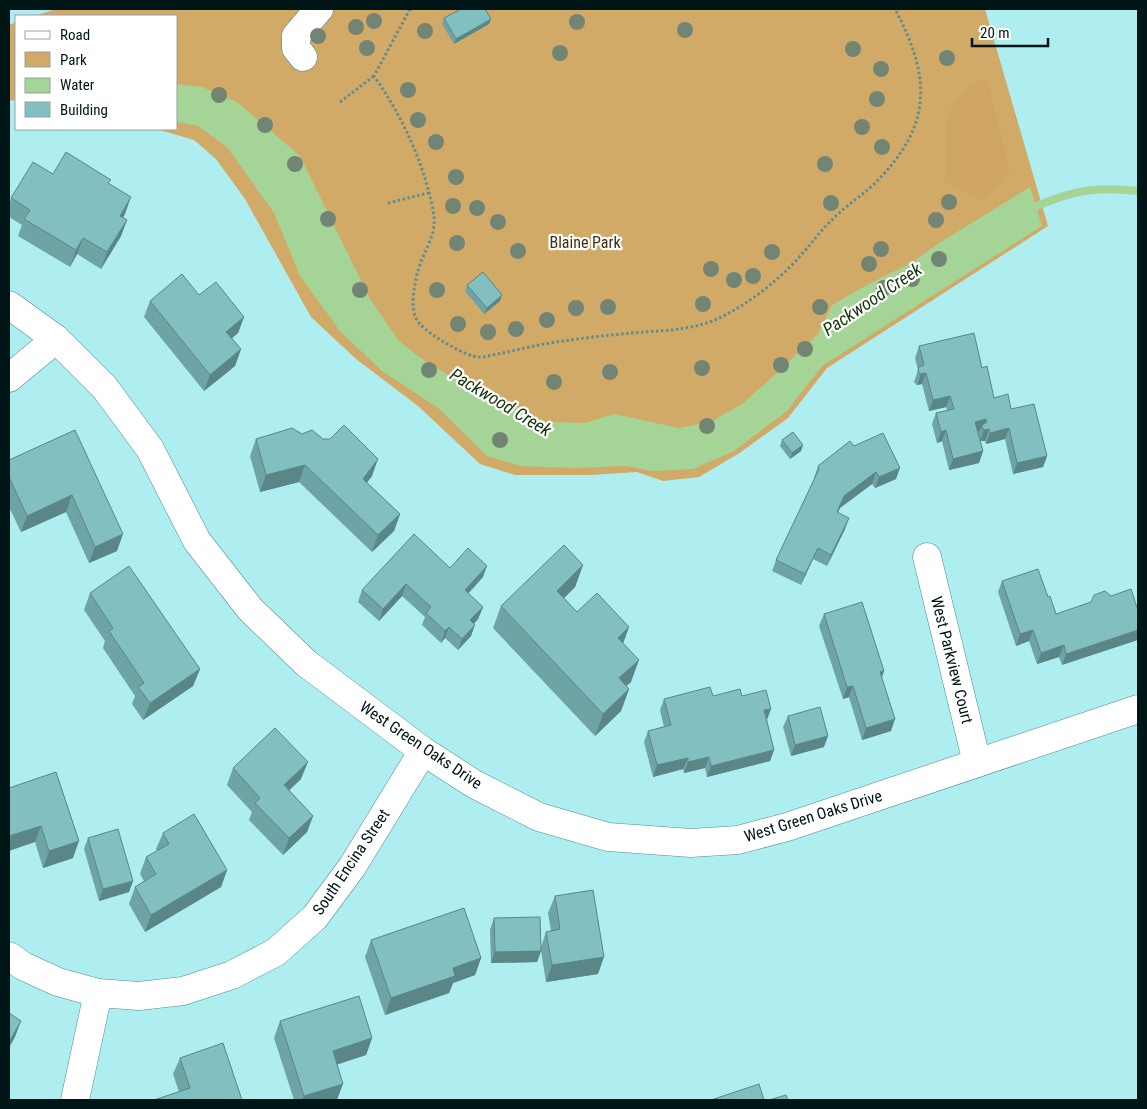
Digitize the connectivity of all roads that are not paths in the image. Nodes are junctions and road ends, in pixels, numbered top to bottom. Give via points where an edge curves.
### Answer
1 (319, 9) edge
2 (303, 57) dead end
3 (9, 305) edge
4 (56, 339) junction
5 (9, 378) edge
6 (927, 556) dead end
7 (1138, 709) edge
8 (423, 751) junction
9 (977, 763) junction
10 (9, 956) edge
11 (98, 994) junction
12 (75, 1100) edge

1 - 2 street via 296,36 296,48
3 - 4 street, West Green Oaks Drive
4 - 5 street
4 - 8 street, West Green Oaks Drive via 105,388 150,449 197,541 250,609 306,664
6 - 9 street, West Parkview Court
7 - 9 street, West Green Oaks Drive
8 - 9 street, West Green Oaks Drive via 474,784 539,817 608,837 691,843 738,840 786,827
8 - 11 street, South Encina Street via 352,867 316,918 276,952 232,976 184,991 139,996
10 - 11 street, South Encina Street via 58,982
11 - 12 street

